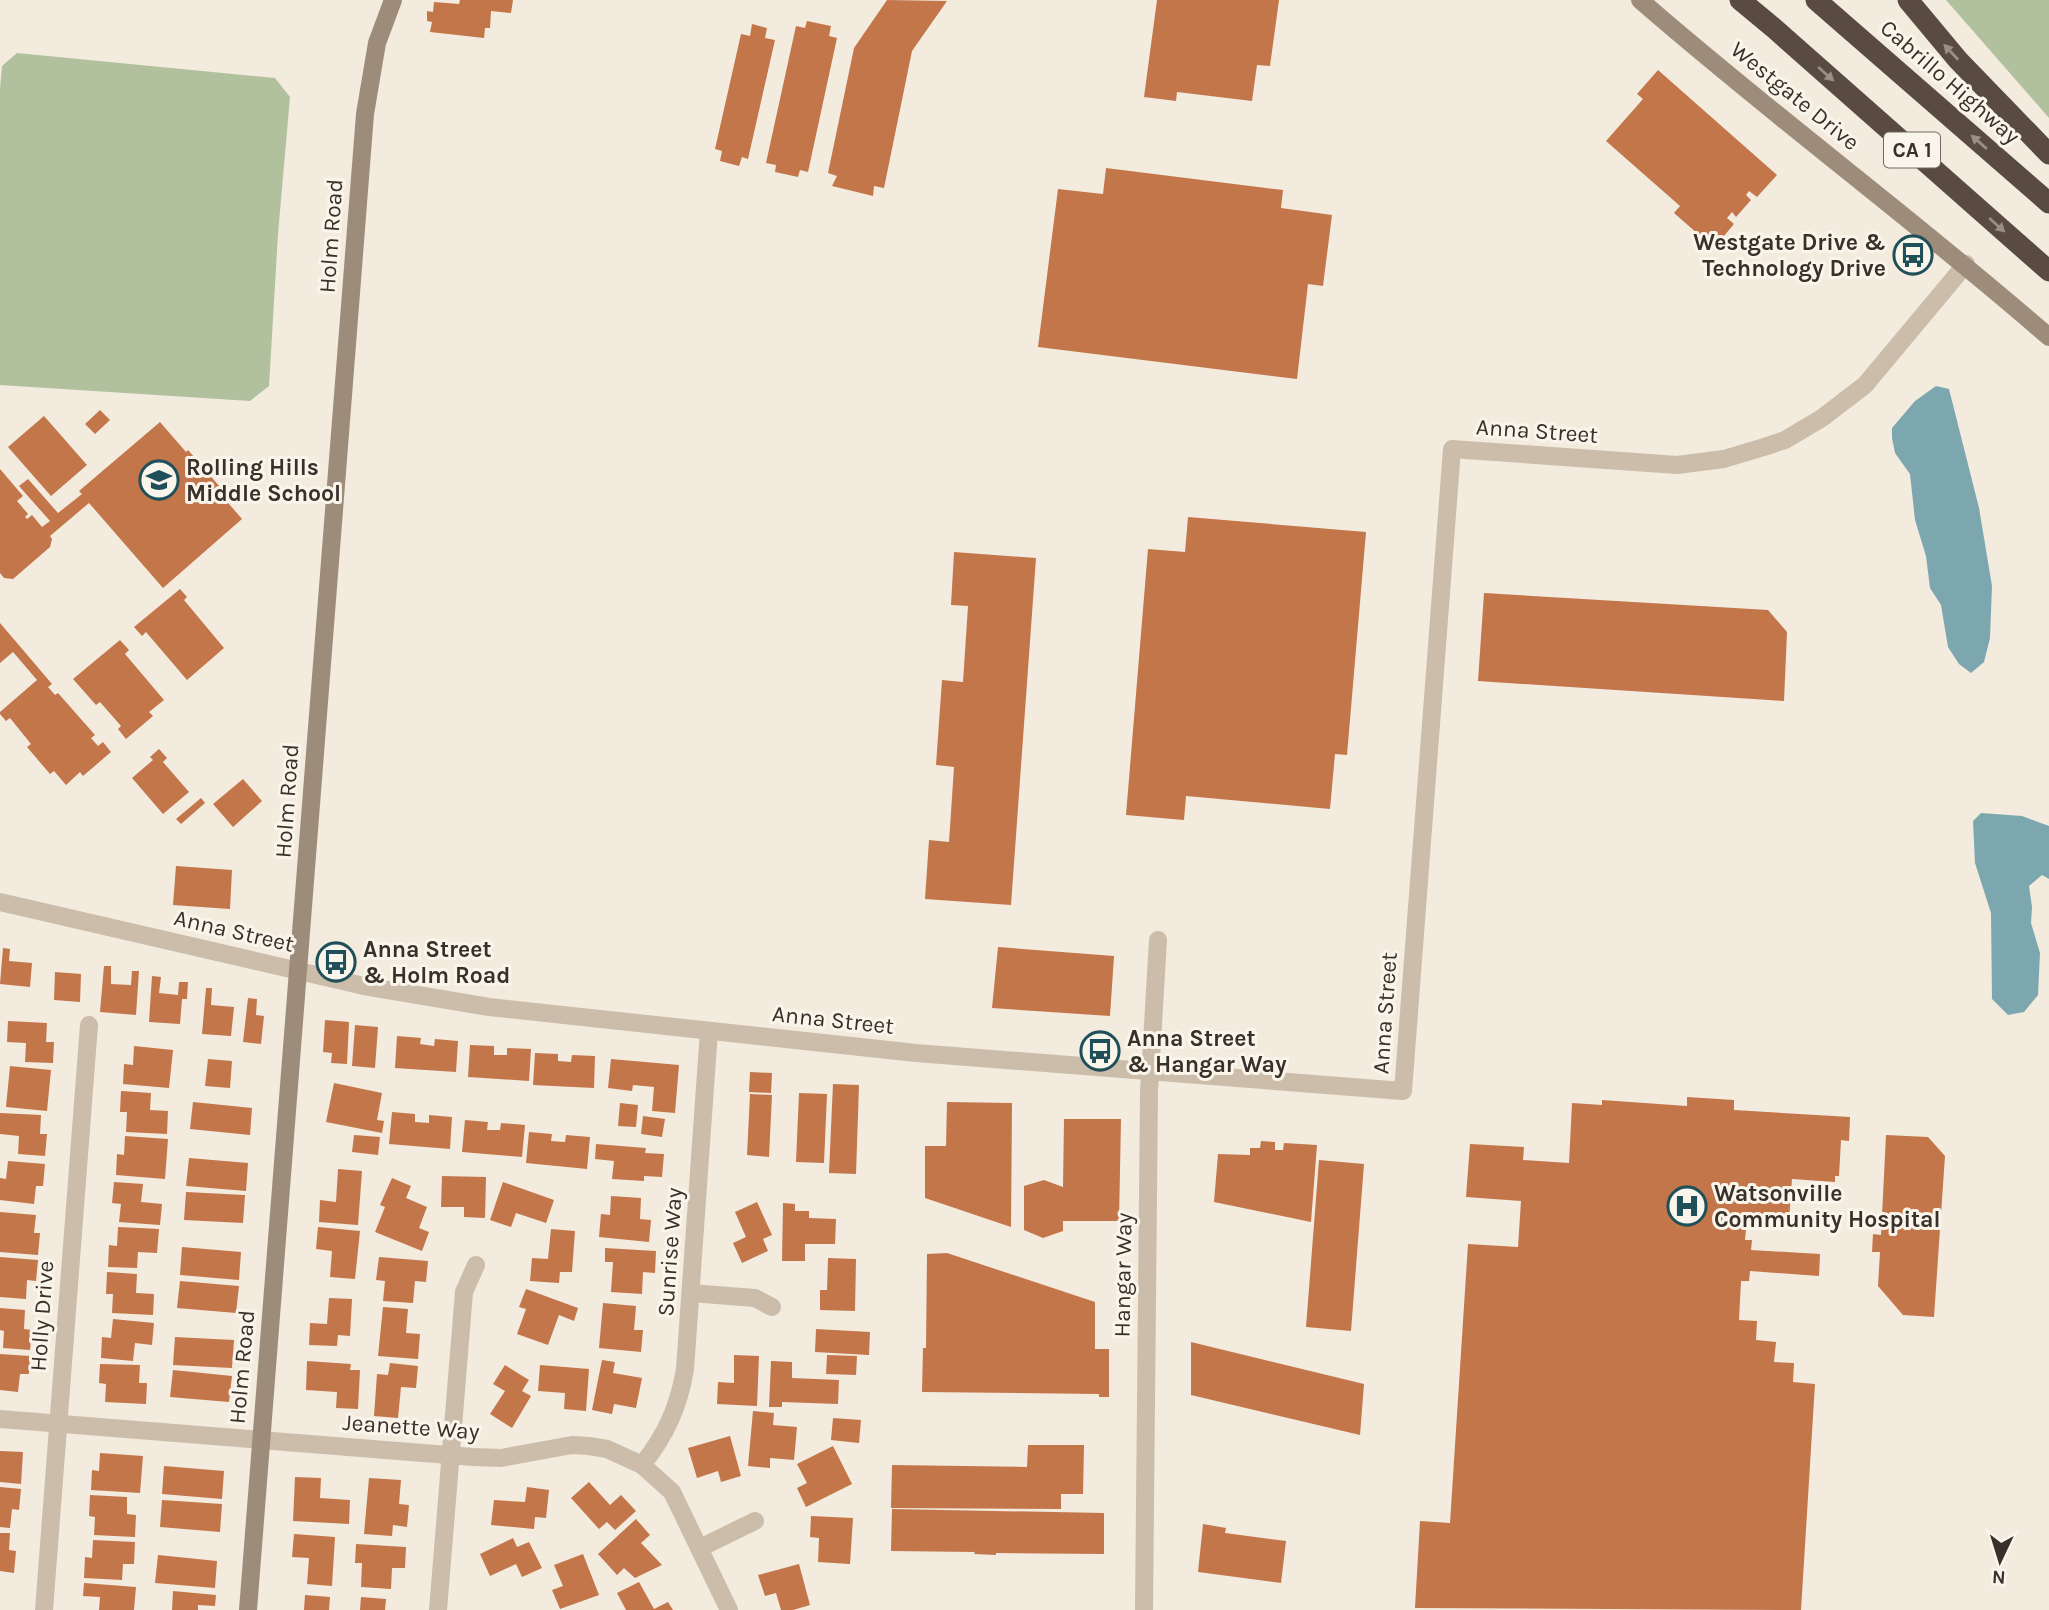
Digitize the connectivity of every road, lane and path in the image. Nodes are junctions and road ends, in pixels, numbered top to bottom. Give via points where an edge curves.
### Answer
1 (393, 0) edge
2 (1640, 0) edge
3 (1720, 0) edge
4 (1740, 0) edge
5 (1816, 0) edge
6 (1908, 0) edge
7 (1775, 29) junction
8 (2049, 154) edge
9 (2049, 203) edge
10 (1966, 264) junction
11 (2049, 271) edge
12 (2049, 337) edge
13 (0, 902) edge
14 (1158, 940) dead end
15 (299, 971) junction
16 (89, 1026) dead end
17 (709, 1031) junction
18 (1151, 1072) junction
19 (475, 1265) dead end
20 (691, 1293) junction
21 (772, 1307) dead end
22 (0, 1419) edge
23 (59, 1423) junction
24 (261, 1439) junction
25 (449, 1455) junction
26 (642, 1465) junction
27 (755, 1521) dead end
28 (700, 1548) junction
29 (44, 1610) edge
30 (248, 1610) edge
31 (438, 1610) edge
32 (729, 1610) edge
33 (1144, 1610) edge

1 - 15 street, Holm Road via 377,43 365,114
2 - 10 street, Westgate Drive
3 - 7 highway
4 - 7 highway, CA 1
9 -> 5 highway, Cabrillo Highway / CA 1
8 -> 6 highway
7 -> 11 highway, CA 1
10 - 12 street, Westgate Drive
10 - 18 street, Anna Street via 1865,386 1804,430 1764,447 1724,459 1677,465 1452,449 1403,1091
13 - 15 street, Anna Street
14 - 18 street, Hangar Way
15 - 17 street, Anna Street via 452,1002
15 - 24 street, Holm Road
16 - 23 street, Holly Drive
17 - 18 street, Anna Street
17 - 20 street, Sunrise Way
18 - 33 street, Hangar Way
19 - 25 street via 464,1292
20 - 21 street via 755,1298
20 - 26 street, Sunrise Way via 678,1402 667,1430
22 - 23 street, Jeanette Way
23 - 24 street, Jeanette Way
23 - 29 street, Holly Drive
24 - 25 street, Jeanette Way
24 - 30 street, Holm Road
25 - 26 street, Jeanette Way via 501,1458 589,1446
25 - 31 street
26 - 28 street, Jeanette Way via 671,1492
27 - 28 street
28 - 32 street, Jeanette Way

